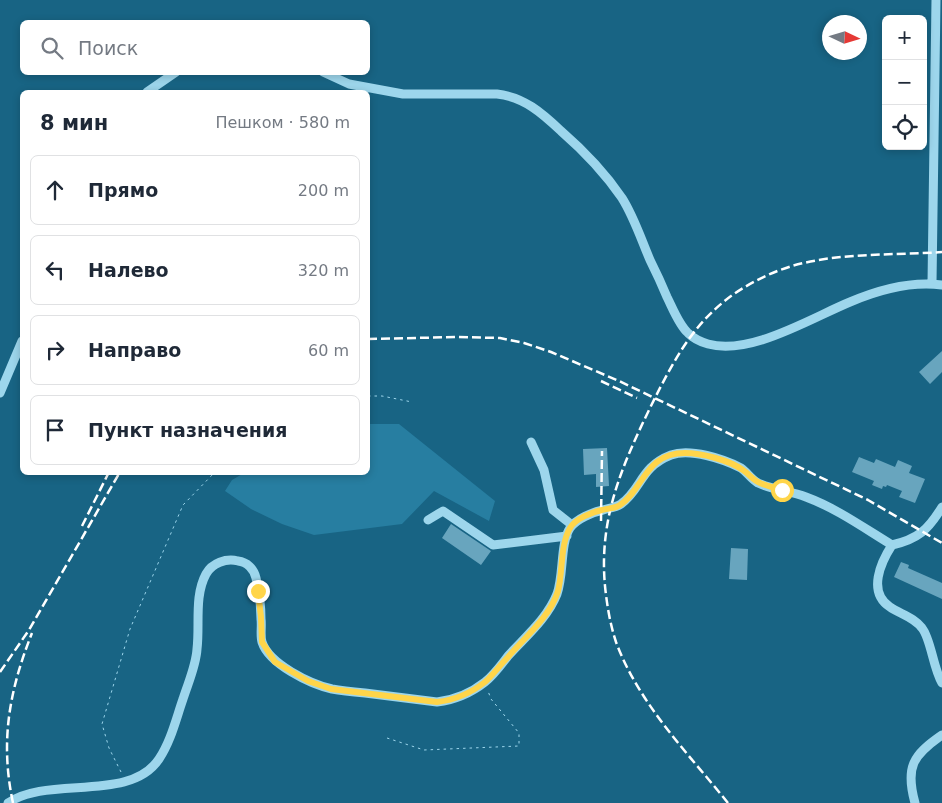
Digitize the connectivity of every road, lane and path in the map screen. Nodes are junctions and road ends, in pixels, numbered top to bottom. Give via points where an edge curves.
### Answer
1 (936, 0) edge
2 (172, 75) edge
3 (330, 75) edge
4 (150, 90) edge
5 (932, 283) junction
6 (942, 285) edge
7 (20, 346) edge
8 (0, 393) edge
9 (370, 396) edge
10 (412, 402) dead end
11 (531, 442) dead end
12 (213, 475) edge
13 (942, 507) edge
14 (428, 520) dead end
15 (572, 526) junction
16 (567, 536) junction
17 (892, 544) junction
18 (486, 682) junction
19 (942, 683) edge
20 (942, 735) edge
21 (387, 738) dead end
22 (125, 781) junction
23 (8, 803) edge
24 (915, 803) edge

1 - 5 street
2 - 4 street
3 - 5 street via 377,91 511,96 540,112 590,158 622,199 686,332 707,344 743,345 780,333 852,301 893,289
5 - 6 street
7 - 8 street
9 - 10 path
11 - 15 street via 544,470 553,510
12 - 22 path via 183,505 130,629 102,724
13 - 17 street via 914,538
14 - 16 street via 443,511 493,545
15 - 16 street
15 - 17 street via 578,520 620,504 658,461 674,454 694,453 739,468 759,483 822,504
16 - 18 street via 562,575 548,612
17 - 19 street via 880,568 880,597 923,628
18 - 21 path via 491,699 520,733 519,746 424,750
18 - 22 street via 462,696 437,702 331,689 308,681 275,662 262,642 258,591 252,569 245,562 225,560 210,568 200,590 196,661 166,746 152,769
20 - 24 street via 915,759 912,774
22 - 23 street via 48,791

